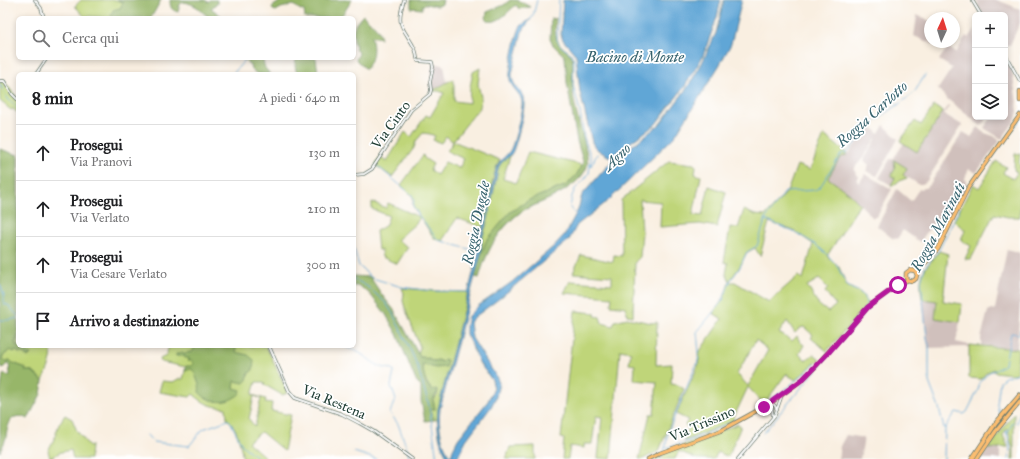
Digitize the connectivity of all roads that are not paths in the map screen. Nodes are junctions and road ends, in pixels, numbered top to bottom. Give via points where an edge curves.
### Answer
1 (35, 0) edge
2 (404, 0) edge
3 (972, 0) edge
4 (979, 12) edge
5 (44, 16) edge
6 (1008, 59) edge
7 (46, 60) edge
8 (37, 72) edge
9 (1, 80) edge
10 (1020, 80) edge
11 (1020, 91) edge
12 (16, 98) edge
13 (1020, 101) edge
14 (1020, 115) edge
15 (356, 175) edge
16 (921, 268) junction
17 (914, 270) junction
18 (917, 274) junction
19 (906, 276) junction
20 (908, 280) junction
21 (898, 285) junction
22 (270, 348) edge
23 (782, 394) junction
24 (1020, 395) edge
25 (1020, 402) edge
26 (771, 403) junction
27 (764, 407) junction
28 (771, 409) junction
29 (778, 411) junction
30 (772, 418) junction
31 (412, 459) edge
32 (648, 459) edge
33 (738, 459) edge
34 (972, 459) edge
35 (977, 459) edge

1 - 5 street via 42,8
2 - 15 street, Via Cinto via 399,14 400,20 418,61 432,62 431,91 411,110 370,171
3 - 4 street
6 - 10 street
7 - 8 street
9 - 12 street
11 - 13 main road
14 - 16 main road via 968,188 938,249
16 - 17 main road
16 - 18 main road
17 - 18 main road
17 - 19 main road via 907,271
18 - 20 main road via 914,280
19 - 20 main road
19 - 21 main road
20 - 21 main road
21 - 23 main road, Via Trissino via 868,307 803,379
22 - 31 street, Via Restena via 292,396 342,414 374,431
23 - 26 main road, Via Trissino
23 - 29 street
24 - 34 highway via 992,428
25 - 35 highway
26 - 27 main road, Via Trissino
26 - 28 street
26 - 29 street
27 - 28 street
27 - 32 main road, Via Trissino via 720,431
28 - 30 street
29 - 30 street
30 - 33 street

